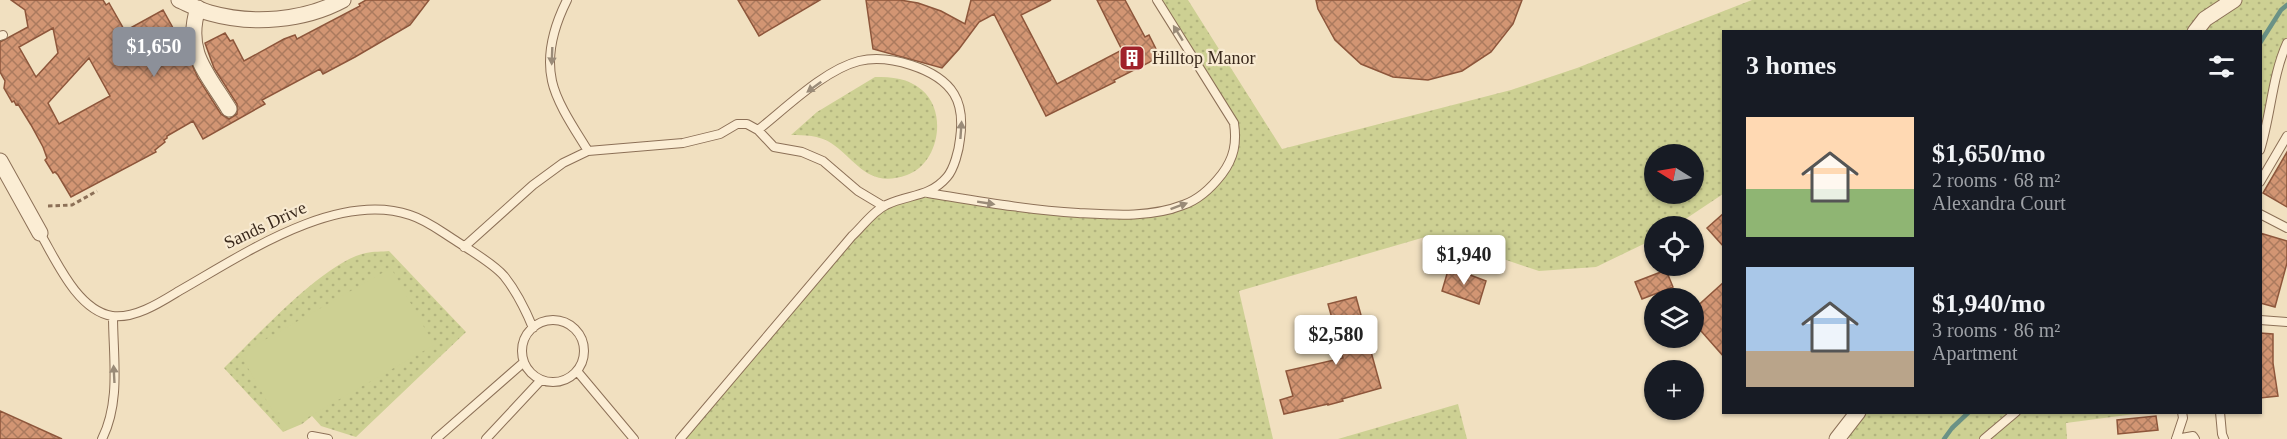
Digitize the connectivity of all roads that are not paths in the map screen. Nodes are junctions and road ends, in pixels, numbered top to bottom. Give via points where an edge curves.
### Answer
1 (179, 0) edge
2 (343, 0) edge
3 (567, 0) edge
4 (1157, 0) edge
5 (2234, 0) edge
6 (198, 8) junction
7 (2197, 30) edge
8 (2287, 44) edge
9 (228, 109) dead end
10 (758, 130) junction
11 (2287, 136) edge
12 (2262, 144) edge
13 (588, 151) junction
14 (0, 161) edge
15 (2262, 179) edge
16 (928, 193) junction
17 (884, 206) junction
18 (2262, 215) edge
19 (2287, 228) edge
20 (40, 233) joint
21 (464, 247) junction
22 (113, 316) junction
23 (2262, 320) edge
24 (2287, 322) edge
25 (533, 328) junction
26 (524, 362) junction
27 (577, 371) junction
28 (541, 380) junction
29 (1856, 414) edge
30 (2014, 414) edge
31 (2182, 414) edge
32 (2220, 414) edge
33 (312, 436) dead end
34 (102, 439) edge
35 (328, 439) edge
36 (436, 439) edge
37 (486, 439) edge
38 (634, 439) edge
39 (680, 439) edge
40 (1837, 439) edge
41 (1984, 439) edge
42 (2176, 439) edge
43 (2195, 439) edge
44 (2224, 439) edge

1 - 6 street
2 - 6 street via 293,17 261,20
3 -> 13 lane via 551,52 552,81
16 -> 4 lane via 1027,210 1116,216 1185,205 1212,187 1231,163 1237,141 1234,123
5 - 7 street via 2205,19
6 - 9 street via 192,38 195,52
8 - 12 lane via 2280,59
10 - 13 lane via 737,124 720,134 683,143
16 -> 10 lane via 948,176 960,148 962,120 955,95 941,80 914,66 885,59 859,61 813,87
10 - 17 lane via 774,147 824,161 858,191
11 - 15 lane
13 - 21 lane via 533,185
14 - 20 street
16 - 17 lane
17 - 39 lane via 852,236
18 - 19 lane
20 - 22 lane via 71,285 98,310
21 - 22 lane, Sands Drive via 408,214 362,210 329,217 255,248 159,303 132,314
21 - 25 lane, Sands Drive via 504,275
34 -> 22 lane via 115,388
23 - 24 lane
25 - 26 lane via 524,340
25 - 27 lane via 556,321 577,332 584,353
26 - 28 lane
26 - 36 lane
27 - 28 lane via 560,381
27 - 38 lane
28 - 37 lane
29 - 40 street
30 - 41 lane
31 - 42 lane
32 - 44 lane
33 - 35 lane
42 - 43 lane

